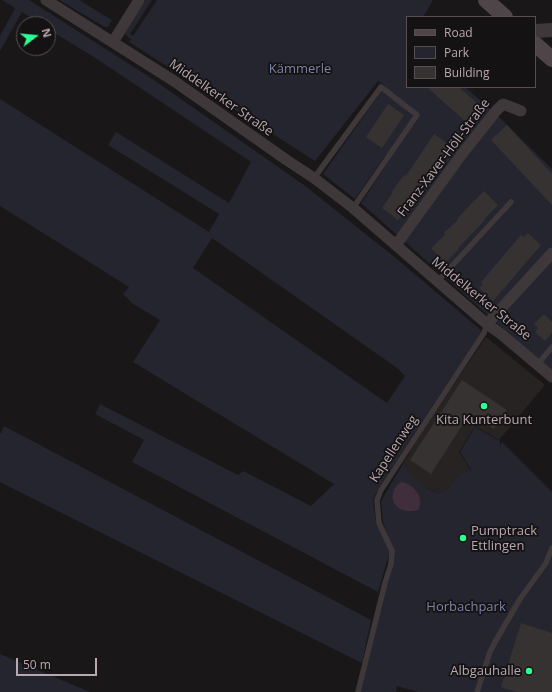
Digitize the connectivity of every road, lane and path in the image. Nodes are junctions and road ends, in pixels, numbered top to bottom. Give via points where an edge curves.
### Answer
1 (46, 0) edge
2 (139, 0) edge
3 (486, 0) edge
4 (504, 16) edge
5 (552, 30) edge
6 (536, 31) edge
7 (112, 42) junction
8 (536, 45) edge
9 (552, 59) edge
10 (521, 111) dead end
11 (314, 178) junction
12 (511, 202) dead end
13 (353, 208) junction
14 (396, 245) junction
15 (552, 253) edge
16 (437, 282) junction
17 (487, 324) junction
18 (552, 347) edge
19 (538, 364) junction
20 (552, 377) edge
21 (552, 548) edge
22 (358, 692) edge
23 (477, 692) edge

1 - 7 street, Middelkerker Straße
2 - 7 street
3 - 4 main road
5 - 6 street
7 - 11 street, Middelkerker Straße via 174,81
8 - 9 main road
10 - 14 street, Franz-Xaver-Höll-Straße via 503,104 496,111
11 - 13 street, Middelkerker Straße
11 - 13 lane via 381,87 417,114
12 - 16 lane
13 - 14 street, Middelkerker Straße
14 - 16 street, Middelkerker Straße
15 - 17 street
16 - 17 street, Middelkerker Straße
17 - 19 street, Middelkerker Straße
17 - 22 lane, Kapellenweg via 484,333 381,490 377,500 379,523 392,551 391,564
18 - 19 lane
19 - 20 street, Middelkerker Straße
21 - 23 lane via 546,563 520,599 495,642

